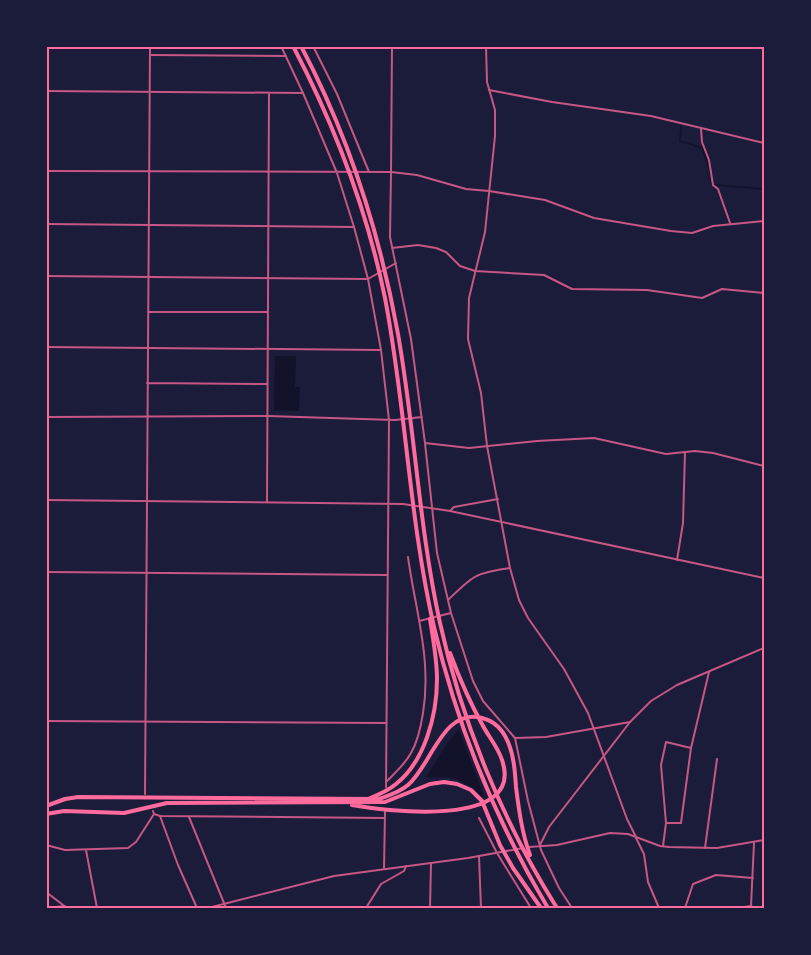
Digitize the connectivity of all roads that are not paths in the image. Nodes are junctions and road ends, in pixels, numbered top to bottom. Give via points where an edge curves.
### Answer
1 (150, 46) edge
2 (281, 46) edge
3 (293, 46) edge
4 (301, 46) edge
5 (314, 46) edge
6 (392, 46) edge
7 (486, 46) edge
8 (150, 55) junction
9 (286, 56) junction
10 (489, 90) junction
11 (46, 91) edge
12 (150, 92) junction
13 (269, 93) junction
14 (303, 93) junction
15 (701, 129) junction
16 (765, 143) edge
17 (46, 171) edge
18 (269, 171) junction
19 (149, 172) junction
20 (368, 172) junction
21 (391, 172) junction
22 (339, 173) junction
23 (489, 190) junction
24 (765, 221) edge
25 (730, 223) junction
26 (46, 224) edge
27 (149, 224) junction
28 (268, 225) junction
29 (354, 226) junction
30 (392, 248) junction
31 (396, 263) junction
32 (475, 271) junction
33 (46, 276) edge
34 (148, 277) junction
35 (267, 277) junction
36 (368, 279) junction
37 (765, 293) edge
38 (148, 312) junction
39 (267, 312) junction
40 (46, 347) edge
41 (148, 348) junction
42 (268, 348) junction
43 (381, 350) junction
44 (147, 383) junction
45 (267, 384) junction
46 (147, 416) junction
47 (268, 416) junction
48 (46, 417) edge
49 (422, 417) junction
50 (389, 420) junction
51 (425, 443) junction
52 (487, 446) junction
53 (685, 452) junction
54 (765, 466) edge
55 (498, 499) junction
56 (46, 500) edge
57 (147, 501) junction
58 (267, 502) junction
59 (388, 503) junction
60 (431, 508) junction
61 (450, 511) junction
62 (503, 523) junction
63 (408, 557) dead end
64 (677, 560) junction
65 (510, 568) junction
66 (423, 571) junction
67 (46, 572) edge
68 (146, 573) junction
69 (387, 575) junction
70 (765, 578) edge
71 (432, 582) junction
72 (448, 600) junction
73 (450, 614) junction
74 (420, 621) junction
75 (765, 648) edge
76 (709, 672) junction
77 (46, 721) edge
78 (147, 722) junction
79 (630, 722) junction
80 (386, 723) junction
81 (595, 729) junction
82 (515, 738) junction
83 (691, 748) junction
84 (604, 756) junction
85 (717, 759) dead end
86 (386, 782) junction
87 (386, 787) dead end
88 (145, 794) dead end
89 (364, 800) junction
90 (342, 803) junction
91 (46, 806) edge
92 (385, 812) dead end
93 (46, 814) edge
94 (160, 816) junction
95 (189, 816) junction
96 (385, 818) junction
97 (479, 818) dead end
98 (666, 823) junction
99 (636, 837) junction
100 (765, 840) edge
101 (754, 841) junction
102 (46, 845) edge
103 (538, 845) junction
104 (663, 846) junction
105 (705, 848) junction
106 (86, 850) junction
107 (498, 852) junction
108 (479, 856) junction
109 (431, 863) junction
110 (406, 866) junction
111 (384, 869) junction
112 (535, 870) junction
113 (753, 878) junction
114 (46, 892) edge
115 (225, 904) junction
116 (751, 906) junction
117 (46, 908) edge
118 (66, 908) edge
119 (210, 908) edge
120 (97, 909) edge
121 (197, 909) edge
122 (226, 909) edge
123 (366, 909) edge
124 (430, 909) edge
125 (481, 909) edge
126 (531, 909) edge
127 (541, 909) edge
128 (548, 909) edge
129 (557, 909) edge
130 (572, 909) edge
131 (659, 909) edge
132 (685, 909) edge
133 (738, 909) edge
134 (756, 909) edge

1 - 8 street
2 - 9 street
3 - 66 highway via 344,157 385,297
4 - 71 highway via 350,154 380,248 398,336
5 - 20 street
6 - 21 street
7 - 10 street
8 - 9 street
8 - 12 street
9 - 14 street
10 - 15 street via 628,112
10 - 23 street via 496,123
11 - 12 street
12 - 13 street
12 - 19 street
13 - 14 street
13 - 18 street
14 - 22 street
15 - 16 street
15 - 25 street via 713,185
17 - 19 street
18 - 19 street
18 - 22 street
18 - 28 street
19 - 27 street
20 - 21 street
20 - 22 street
21 - 23 street
21 - 30 street
22 - 29 street
23 - 25 street via 552,202 594,218 670,231 692,233
23 - 32 street via 485,232
24 - 25 street
26 - 27 street
27 - 28 street
27 - 34 street
28 - 29 street
28 - 35 street
29 - 36 street
30 - 31 street
30 - 32 street via 436,248 460,266
31 - 36 street
31 - 49 street
32 - 37 street via 544,275 572,289 647,290 702,298 722,290
32 - 52 street via 468,339 481,393
33 - 34 street
34 - 35 street
34 - 38 street
35 - 36 street
35 - 39 street
36 - 43 street
38 - 39 street
38 - 41 street
39 - 42 street
40 - 41 street
41 - 42 street
41 - 44 street
42 - 43 street
42 - 45 street
43 - 50 street
44 - 45 street
44 - 46 street
45 - 47 street
46 - 47 street
46 - 48 street
46 - 57 street
47 - 50 street
47 - 58 street
49 - 50 street
49 - 51 street
50 - 59 street
51 - 52 street
51 - 60 street
52 - 53 street via 594,438 666,454
52 - 55 street
53 - 54 street via 713,453
53 - 64 street via 683,522
55 - 61 street
55 - 62 street
56 - 57 street
57 - 58 street
57 - 68 street
58 - 59 street
59 - 60 street
59 - 69 street
60 - 61 street
60 - 72 street
61 - 62 street
62 - 64 street
62 - 65 street
63 - 74 street
64 - 70 street
65 - 72 street via 473,576
65 - 81 street via 516,594 528,618 564,669
66 - 89 highway via 437,669 433,716 421,750 405,776 390,789
66 - 128 highway via 442,658 472,750 510,839
67 - 68 street
68 - 69 street
68 - 78 street
69 - 80 street
71 - 90 highway via 459,677 503,762 501,786 489,800 474,807 397,810
71 - 112 highway via 446,647 470,726 500,801
72 - 73 street
73 - 74 street
73 - 82 street via 483,701
74 - 86 street via 426,664 426,696 420,727 412,752
75 - 76 street
76 - 79 street via 661,694
76 - 83 street
77 - 78 street
78 - 80 street
78 - 88 street
79 - 81 street
79 - 84 street
80 - 86 street
81 - 82 street
81 - 84 street
82 - 103 street
83 - 98 street via 681,823
83 - 98 street via 666,742 661,765
84 - 99 street
84 - 103 street
85 - 105 street
86 - 87 street
89 - 91 highway via 78,797
89 - 112 highway via 397,793 408,785 453,724 469,717 488,720 503,733 512,754 523,837
90 - 93 highway via 166,803 124,813
90 - 127 highway via 385,802 444,782 471,790 482,801 500,845
92 - 96 street
94 - 95 street
94 - 106 street via 153,813 131,847
94 - 121 street
95 - 96 street
95 - 115 street
96 - 111 street
97 - 107 street
98 - 104 street
99 - 103 street via 610,833
99 - 104 street
99 - 131 street
100 - 101 street
101 - 105 street
101 - 113 street
102 - 106 street
103 - 107 street
103 - 130 street
104 - 105 street
106 - 120 street
107 - 108 street
107 - 126 street
108 - 109 street
108 - 125 street
109 - 110 street
109 - 124 street
110 - 111 street
110 - 123 street via 381,884
111 - 115 street via 334,876
112 - 129 highway
113 - 116 street
113 - 132 street via 716,875 693,884
114 - 118 street
115 - 119 street
115 - 122 street
116 - 133 street
116 - 134 street
117 - 118 street

